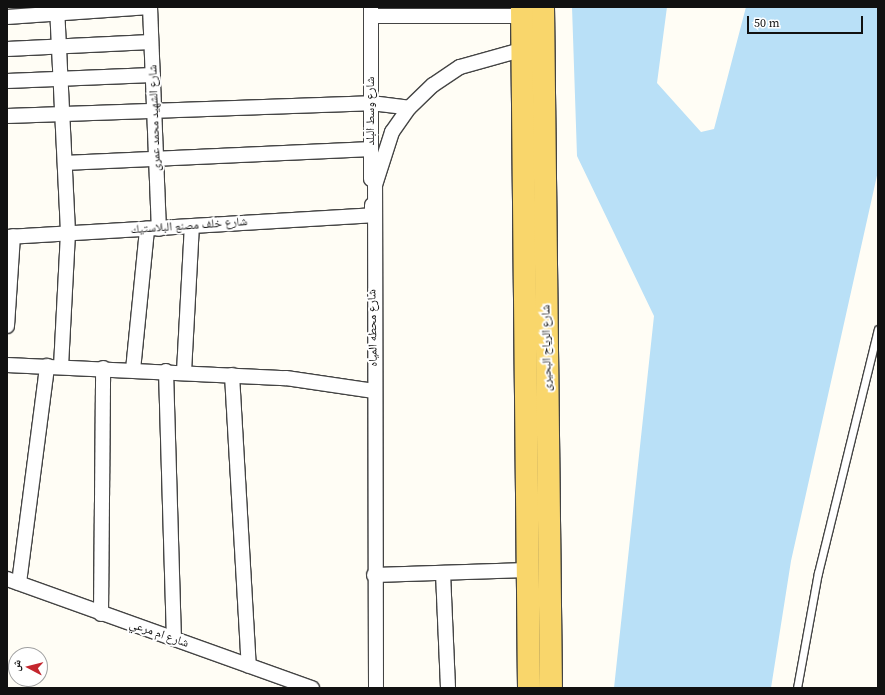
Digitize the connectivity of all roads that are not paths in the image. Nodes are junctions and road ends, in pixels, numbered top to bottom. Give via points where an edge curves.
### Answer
1 (150, 7) edge
2 (543, 7) edge
3 (57, 10) edge
4 (522, 11) edge
5 (371, 12) edge
6 (7, 17) edge
7 (151, 42) junction
8 (59, 47) junction
9 (7, 50) edge
10 (524, 50) junction
11 (153, 75) junction
12 (61, 79) junction
13 (7, 81) edge
14 (371, 103) junction
15 (154, 108) junction
16 (409, 108) junction
17 (62, 113) junction
18 (7, 116) edge
19 (371, 150) junction
20 (156, 159) junction
21 (65, 163) junction
22 (372, 215) junction
23 (192, 226) junction
24 (153, 229) junction
25 (68, 233) junction
26 (10, 236) edge
27 (7, 326) edge
28 (878, 329) edge
29 (7, 365) edge
30 (47, 366) junction
31 (61, 367) junction
32 (103, 368) junction
33 (133, 370) junction
34 (166, 371) junction
35 (184, 372) junction
36 (232, 375) junction
37 (374, 390) junction
38 (528, 570) junction
39 (443, 573) junction
40 (374, 575) junction
41 (13, 581) edge
42 (101, 614) junction
43 (174, 640) junction
44 (249, 666) junction
45 (312, 688) edge
46 (376, 688) edge
47 (448, 688) edge
48 (529, 688) edge
49 (551, 688) edge
50 (797, 688) edge

1 - 3 street
1 - 7 street, شارع الشهيد محمد عمرى
2 - 49 main road, شارع الرياح البحيرى
3 - 6 street
3 - 8 street
4 - 5 street
4 - 10 main road, شارع الرياح البحيرى
5 - 14 street, شارع وسط البلد
7 - 8 street
7 - 11 street, شارع الشهيد محمد عمرى
8 - 9 street
8 - 12 street
10 - 16 street, شارع محطه المياه via 460,67 433,85
10 - 38 main road, شارع الرياح البحيرى
11 - 12 street
11 - 15 street, شارع الشهيد محمد عمرى
12 - 13 street
12 - 17 street
14 - 15 street
14 - 16 street
14 - 19 street, شارع وسط البلد
15 - 17 street
15 - 20 street, شارع الشهيد محمد عمرى
16 - 22 street, شارع محطه المياه via 392,132 382,158
17 - 18 street
17 - 21 street
19 - 20 street
19 - 22 street, شارع وسط البلد
20 - 21 street
20 - 24 street, شارع الشهيد محمد عمرى
21 - 25 street
22 - 23 street, شارع خلف مصنع البلاستيك
22 - 37 street, شارع محطه المياه
23 - 24 street, شارع خلف مصنع البلاستيك
23 - 35 street
24 - 25 street, شارع خلف مصنع البلاستيك
24 - 33 street, شارع الشهيد محمد عمرى
25 - 26 street, شارع خلف مصنع البلاستيك
25 - 31 street
26 - 27 street
28 - 50 lane via 825,543
29 - 30 street
30 - 31 street
30 - 41 street
31 - 32 street
32 - 33 street
32 - 42 street
33 - 34 street
34 - 35 street
34 - 43 street
35 - 36 street
36 - 37 street via 286,378
36 - 44 street
37 - 40 street, شارع محطه المياه
38 - 39 street
38 - 48 main road, شارع الرياح البحيرى
39 - 40 street
39 - 47 street
40 - 46 street, شارع محطه المياه
41 - 42 street, شارع ام مرعي
42 - 43 street, شارع ام مرعي
43 - 44 street, شارع ام مرعي
44 - 45 street, شارع ام مرعي

